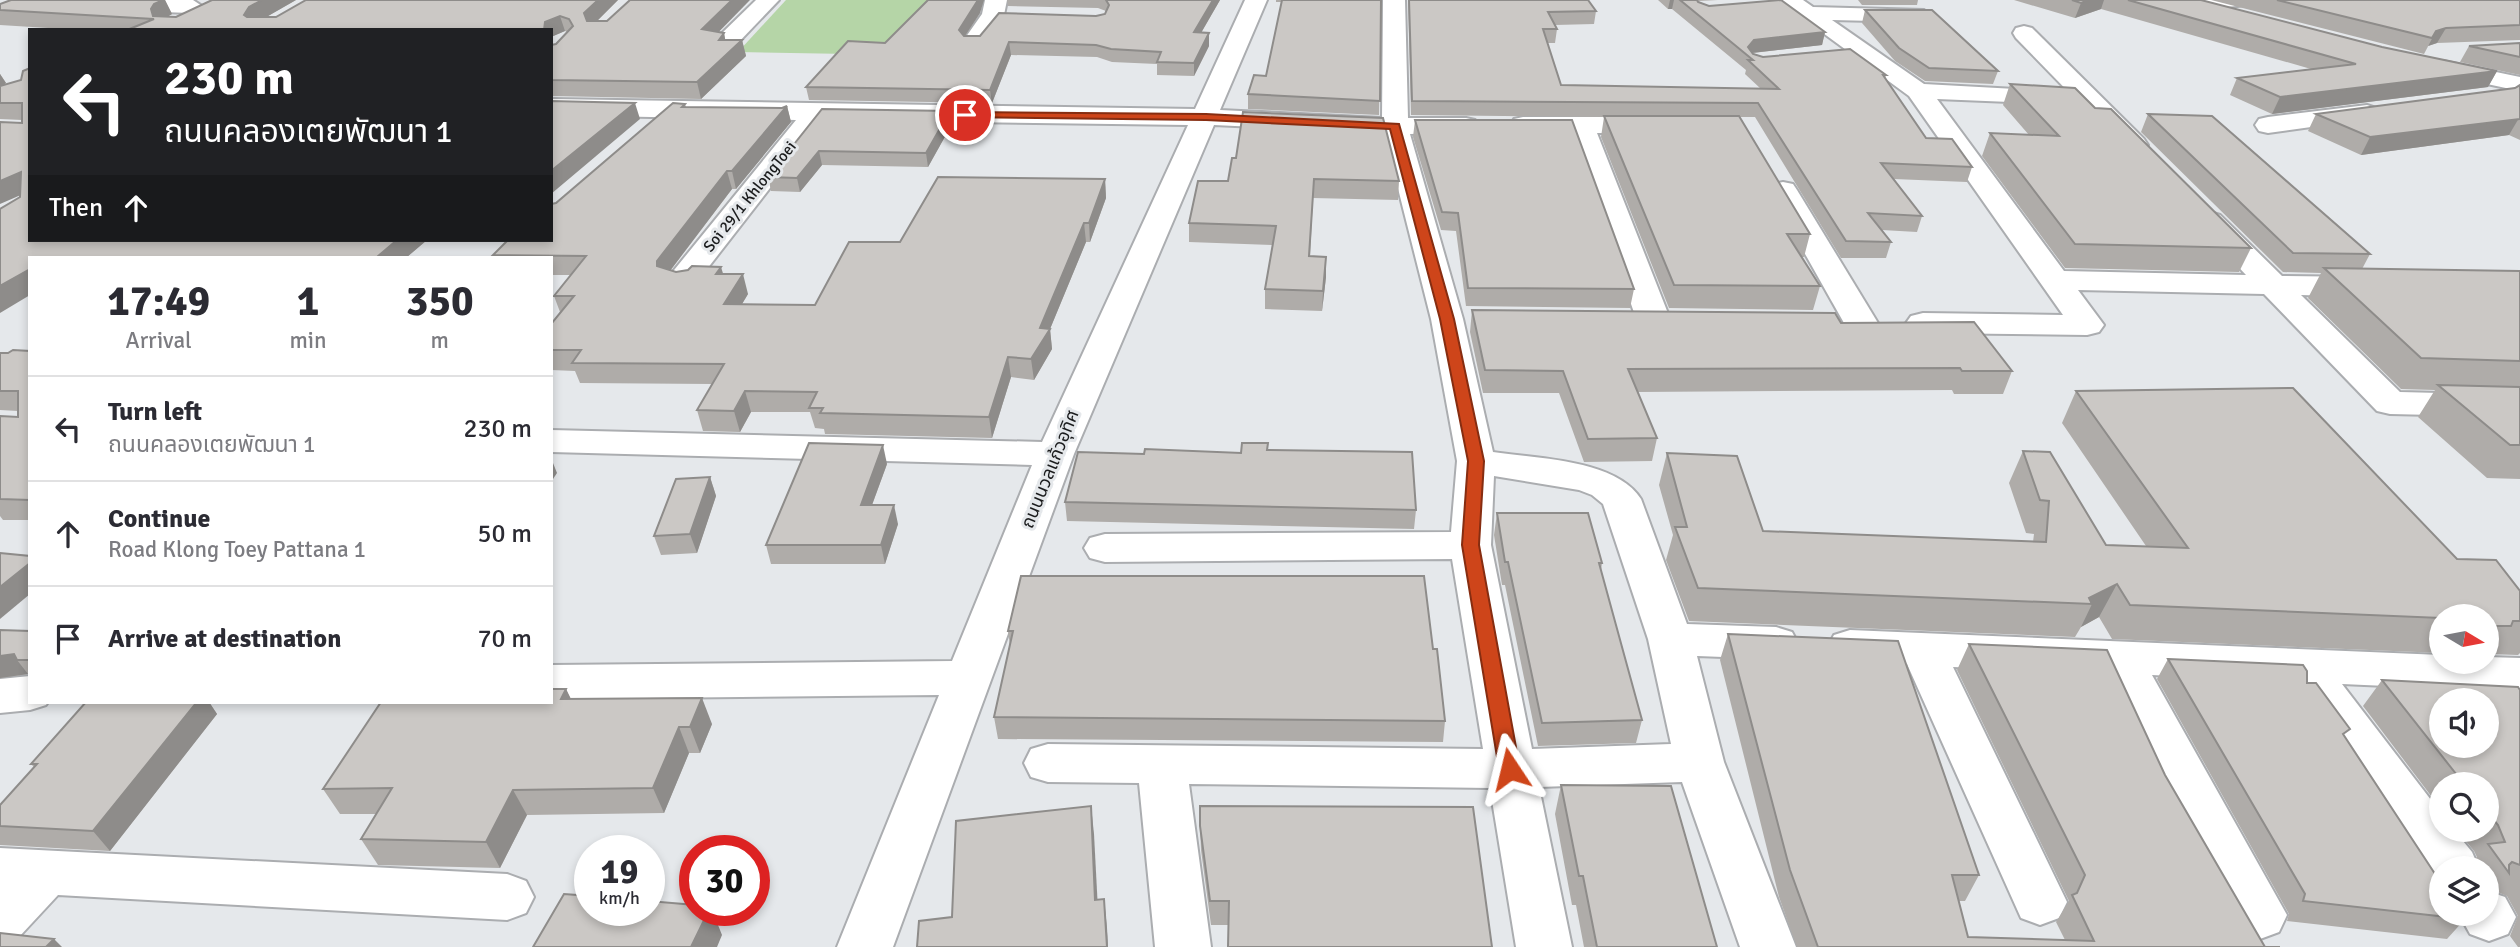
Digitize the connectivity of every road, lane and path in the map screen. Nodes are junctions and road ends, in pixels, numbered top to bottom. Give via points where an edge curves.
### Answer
1 (111, 0) edge
2 (768, 0) edge
3 (1256, 0) edge
4 (1393, 1) edge
5 (2183, 2) edge
6 (1421, 3) edge
7 (1789, 5) edge
8 (191, 6) dead end
9 (994, 7) edge
10 (214, 8) edge
11 (2241, 9) edge
12 (1019, 15) edge
13 (1929, 15) edge
14 (170, 27) edge
15 (2024, 33) dead end
16 (727, 41) edge
17 (974, 41) edge
18 (1862, 51) junction
19 (2479, 51) edge
20 (1824, 55) edge
21 (2516, 84) edge
22 (1917, 91) junction
23 (2089, 98) junction
24 (2469, 100) edge
25 (553, 107) edge
26 (670, 110) junction
27 (2389, 110) edge
28 (816, 112) junction
29 (1206, 117) junction
30 (1581, 125) junction
31 (2268, 125) dead end
32 (1395, 126) junction
33 (1687, 126) edge
34 (639, 136) edge
35 (2157, 167) edge
36 (1773, 173) edge
37 (2195, 206) edge
38 (682, 280) edge
39 (2054, 280) junction
40 (2273, 285) junction
41 (2397, 287) edge
42 (1654, 321) edge
43 (2520, 406) edge
44 (553, 441) edge
45 (1055, 454) junction
46 (1476, 461) junction
47 (1470, 545) junction
48 (1105, 548) dead end
49 (1670, 639) junction
50 (1922, 649) junction
51 (2119, 657) junction
52 (2303, 665) junction
53 (2520, 675) edge
54 (968, 678) junction
55 (553, 682) edge
56 (28, 694) edge
57 (0, 696) edge
58 (1048, 762) dead end
59 (1700, 762) junction
60 (1163, 764) junction
61 (1510, 769) junction
62 (2444, 856) edge
63 (24, 871) edge
64 (507, 897) dead end
65 (2040, 902) dead end
66 (2260, 915) dead end
67 (0, 920) edge
68 (865, 947) edge
69 (1183, 947) edge
70 (1544, 947) edge
71 (1768, 947) edge

1 - 8 street via 102,4
2 - 16 street
3 - 29 street, ถนนนวลแก้วอุทิศ
4 - 6 street
4 - 32 street
5 - 11 street
7 - 13 street
7 - 18 street
9 - 12 street
9 - 17 street
10 - 14 street
15 - 23 street
18 - 20 street
18 - 22 street
19 - 21 street via 2422,59
21 - 24 street via 2496,97
22 - 23 street
22 - 39 street
23 - 35 street
25 - 26 street
26 - 28 street
26 - 34 street
27 - 31 street
28 - 29 street
28 - 38 street, Soi 29/1 KhlongToei
29 - 32 street
29 - 45 street, ถนนนวลแก้วอุทิศ
30 - 32 street
30 - 33 street
30 - 42 street
32 - 46 street via 1461,319
36 - 39 street via 1871,323 2087,325
37 - 40 street
39 - 40 street
40 - 41 street
40 - 43 street via 2390,403
44 - 45 street
45 - 54 street, ถนนนวลแก้วอุทิศ
46 - 47 street
46 - 49 street via 1606,485 1621,499
47 - 48 street
47 - 61 street
49 - 50 street
49 - 59 street
50 - 51 street
50 - 65 street
51 - 52 street
51 - 66 street
52 - 53 street
52 - 62 street
54 - 55 street
54 - 68 street, ถนนนวลแก้วอุทิศ
56 - 57 street
58 - 60 street
59 - 61 street
59 - 71 street
60 - 61 street
60 - 69 street
61 - 70 street
63 - 64 street
63 - 67 street

